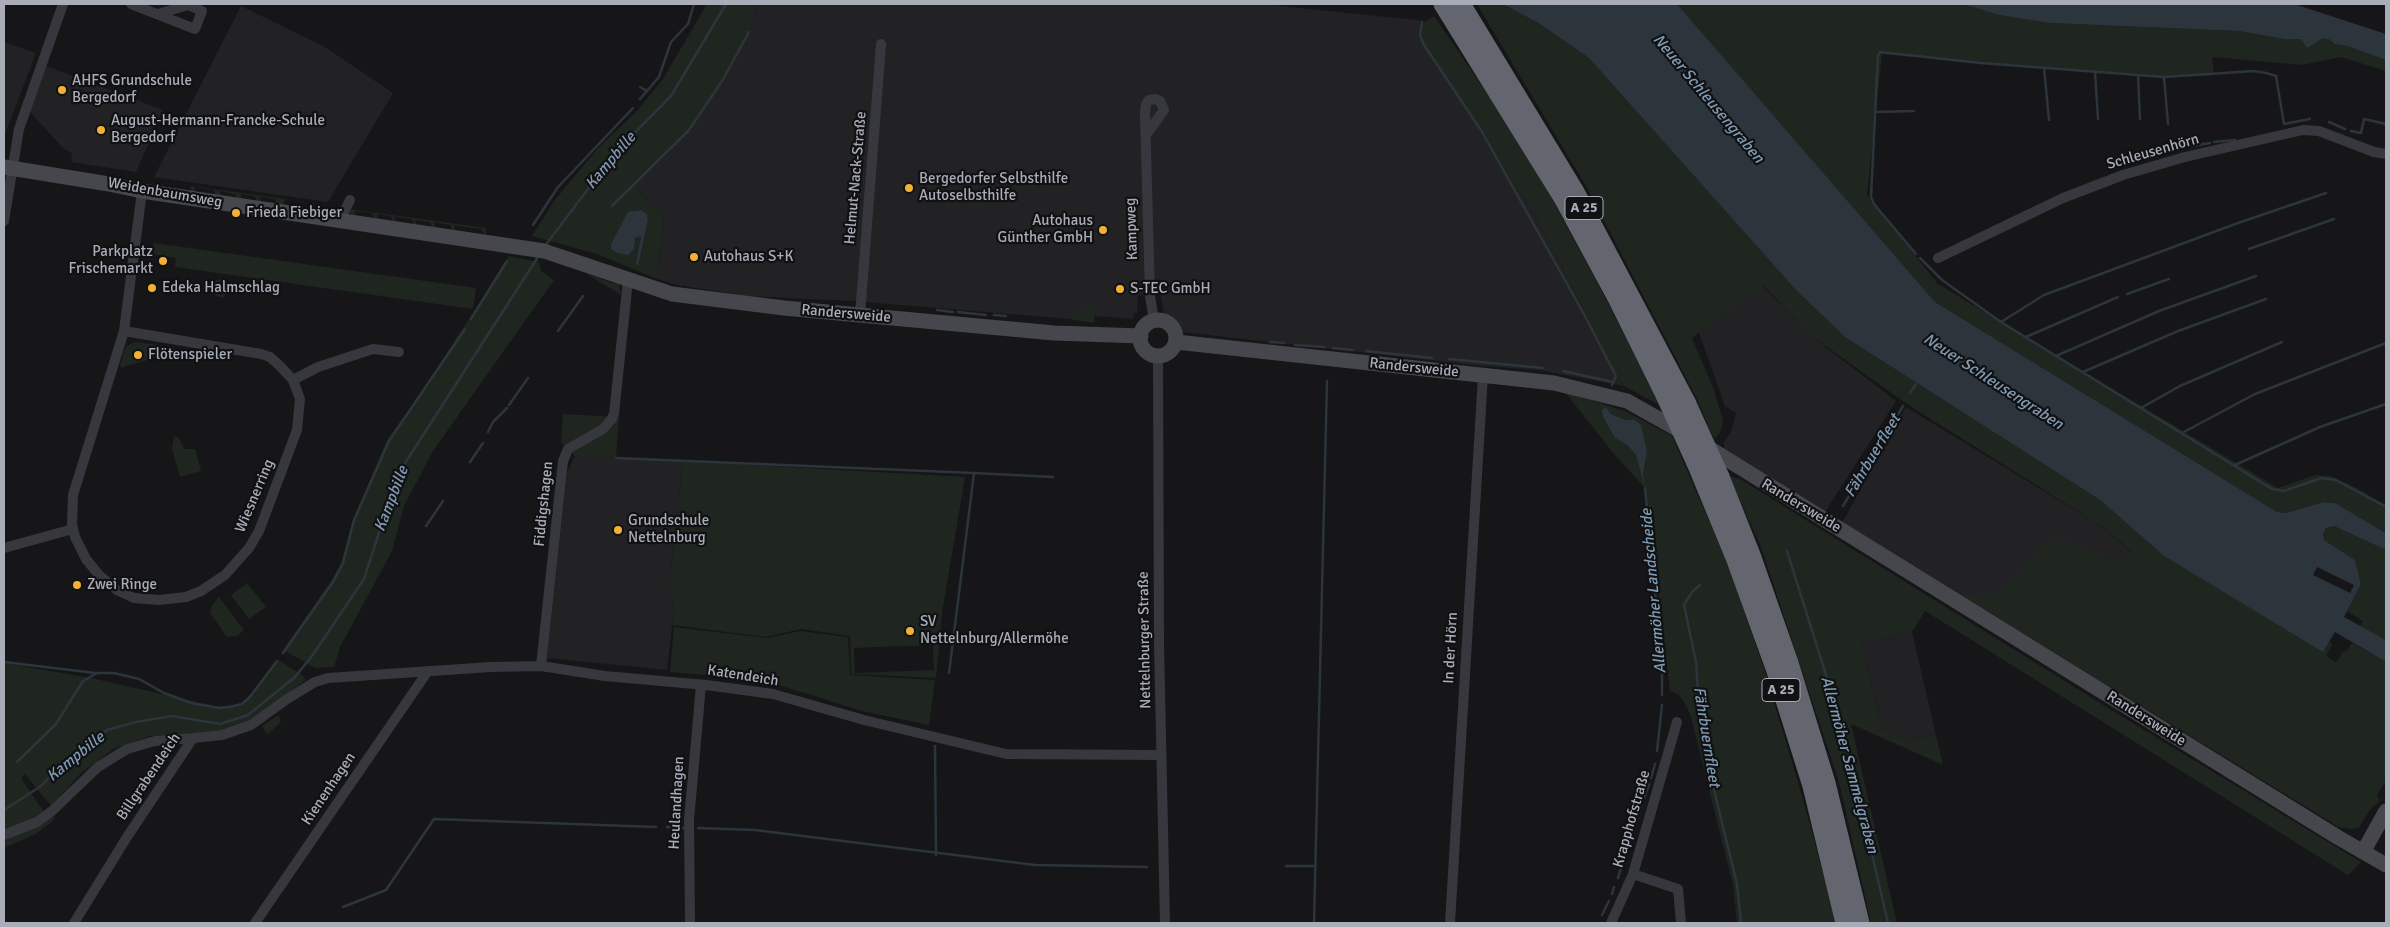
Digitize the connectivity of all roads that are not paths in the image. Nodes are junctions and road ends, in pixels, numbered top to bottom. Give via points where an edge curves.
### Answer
1 (63, 4) edge
2 (131, 4) edge
3 (1443, 4) edge
4 (158, 14) dead end
5 (1462, 15) edge
6 (881, 44) dead end
7 (1146, 135) dead end
8 (2386, 154) edge
9 (9, 168) edge
10 (142, 191) junction
11 (350, 200) dead end
12 (340, 220) junction
13 (4, 221) edge
14 (558, 254) joint
15 (1938, 258) dead end
16 (628, 280) junction
17 (860, 315) junction
18 (1154, 321) junction
19 (124, 331) junction
20 (1141, 336) junction
21 (1176, 342) junction
22 (399, 352) dead end
23 (1158, 356) junction
24 (1482, 375) junction
25 (293, 380) junction
26 (73, 529) junction
27 (4, 548) edge
28 (541, 666) junction
29 (428, 671) junction
30 (315, 682) joint
31 (701, 685) junction
32 (1676, 722) dead end
33 (193, 738) junction
34 (1161, 755) junction
35 (2386, 811) edge
36 (4, 835) edge
37 (2363, 852) junction
38 (2386, 865) edge
39 (1633, 874) junction
40 (74, 923) edge
41 (255, 923) edge
42 (690, 923) edge
43 (1165, 923) edge
44 (1450, 923) edge
45 (1611, 923) edge
46 (1681, 923) edge
47 (1845, 923) edge
48 (1860, 923) edge

1 - 9 street via 19,129
2 - 4 street
3 - 5 highway, A 25
5 - 47 highway, A 25, bridge via 1617,298 1696,463 1775,668 1812,786
5 - 48 highway, A 25, bridge via 1575,192 1686,402 1720,477 1789,663 1826,783
6 - 17 street, Helmut-Nack-Straße
7 - 18 street, Kampweg via 1150,296
8 - 15 street, Schleusenhörn via 2319,131 2303,130 2185,157 2123,175 2063,198
9 - 10 street, Weidenbaumsweg
9 - 13 street
10 - 12 street, Weidenbaumsweg
10 - 19 street, Wiesnerring
11 - 12 street
12 - 14 street, Weidenbaumsweg
14 - 16 street, Randersweide
16 - 17 street, Randersweide via 672,294
16 - 28 street, Fiddigshagen via 614,414 602,430 568,449 563,461
17 - 20 street, Randersweide via 1067,334
18 - 20 street via 1146,326
18 - 21 street via 1162,320 1172,326
19 - 25 street via 261,354 280,366
19 - 26 street, Wiesnerring via 73,495
20 - 23 street via 1147,352
21 - 23 street via 1169,353
21 - 24 street, Randersweide
22 - 25 street via 374,349 318,367
23 - 34 street, Nettelnburger Straße
24 - 37 street, Randersweide via 1578,387 1641,407
24 - 44 street, In der Hörn
25 - 26 street, Wiesnerring via 300,399 299,422 259,531 250,548 225,575 202,591 186,597 159,600 134,598 98,575 82,552
26 - 27 street
28 - 29 street, Katendeich
28 - 31 street, Katendeich
29 - 30 street, Katendeich via 346,676
29 - 41 street, Kienenhagen
30 - 33 street, Billgrabendeich via 251,725 222,735
31 - 34 street, Katendeich via 773,694 848,716 1006,754
31 - 42 street, Heulandhagen via 689,820
32 - 39 street, Krapphofstraße
33 - 36 street via 155,741 127,748 98,767 37,822
33 - 40 street, Billgrabendeich
34 - 43 street, Nettelnburger Straße
35 - 37 street
37 - 38 street, Randersweide
39 - 45 street, Krapphofstraße
39 - 46 street via 1678,889

